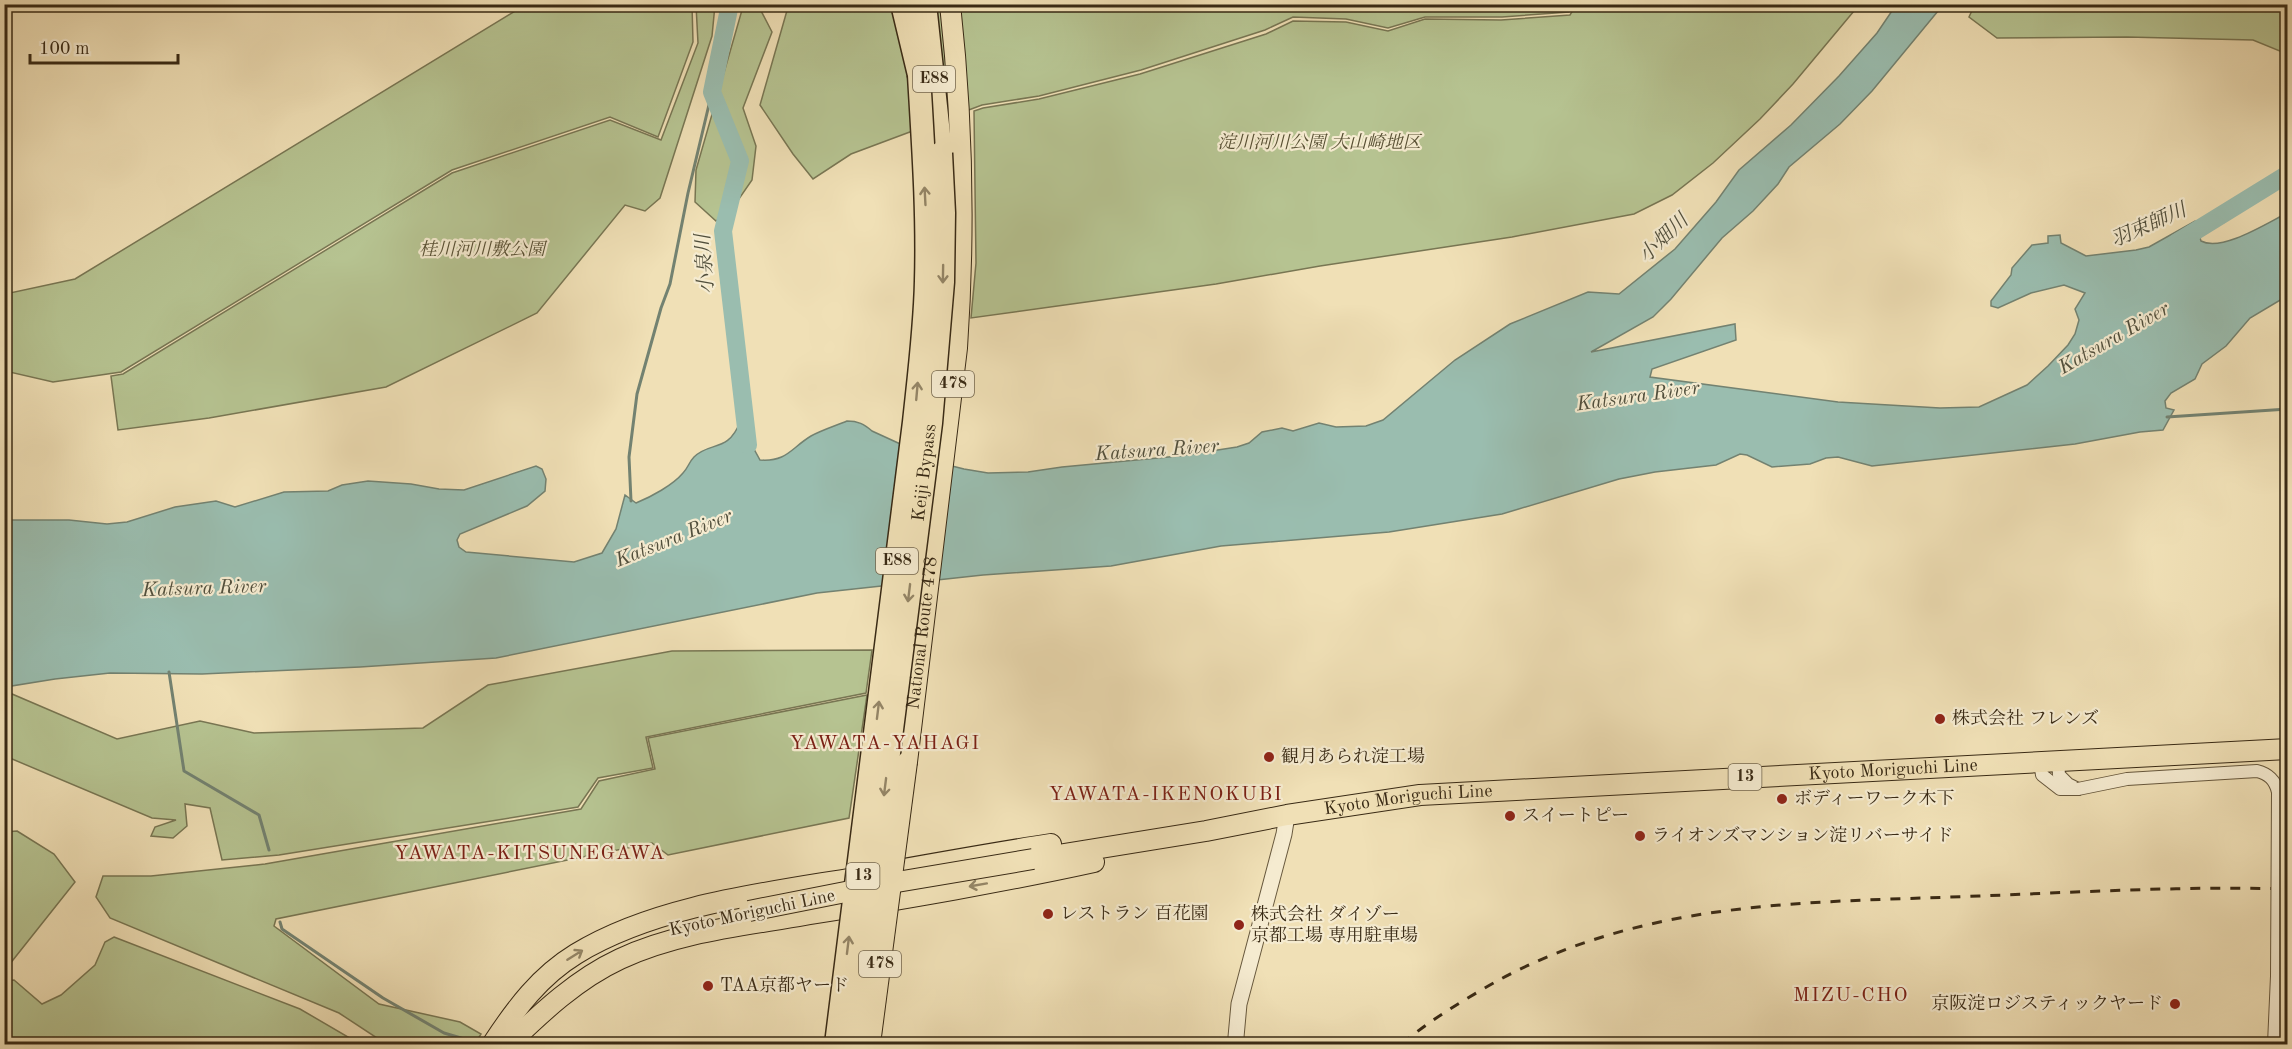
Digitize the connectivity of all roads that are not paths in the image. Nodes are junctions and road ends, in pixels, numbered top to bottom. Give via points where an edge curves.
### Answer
1 (902, 4) edge
2 (909, 4) edge
3 (926, 4) edge
4 (932, 4) edge
5 (950, 4) edge
6 (919, 75) junction
7 (941, 153) junction
8 (2288, 749) edge
9 (2050, 768) junction
10 (1283, 816) junction
11 (1013, 847) junction
12 (1020, 878) junction
13 (891, 883) junction
14 (756, 909) junction
15 (2282, 1000) edge
16 (501, 1044) edge
17 (836, 1044) edge
18 (852, 1044) edge
19 (870, 1044) edge
20 (1238, 1044) edge
21 (2274, 1044) edge

1 - 6 highway
2 - 6 highway, Keiji Bypass / E88
3 - 7 highway, Keiji Bypass / E88
4 - 7 highway, E88 via 941,100
5 - 13 main road, National Route 478 / 478, bridge via 962,144 961,291 947,436
17 -> 6 highway, Keiji Bypass / E88, bridge via 921,347 926,211
7 -> 18 highway, Keiji Bypass / E88, bridge via 943,282 931,423
8 - 9 main road, Kyoto Moriguchi Line / 13
9 - 10 main road, Kyoto Moriguchi Line / 13 via 1444,793
9 - 15 street, bridge via 2078,789 2127,778 2257,771 2271,777 2278,792 2277,976
10 - 11 main road, 13 via 1257,813
10 - 12 main road, 13 via 1234,835
10 - 13 main road, Kyoto Moriguchi Line / 13, bridge
10 - 20 street via 1284,834 1239,1004
11 - 12 street
11 - 14 main road, 13
12 -> 14 main road, 13
13 - 14 main road, Kyoto Moriguchi Line / 13, bridge
13 - 19 main road, National Route 478 / 478, bridge
14 - 16 main road, 13 via 619,960 579,983
14 - 16 main road, Kyoto Moriguchi Line / 13 via 638,940 603,957 553,988
16 -> 14 main road, 13 via 512,1014 551,971 599,941 641,922
15 - 21 street

